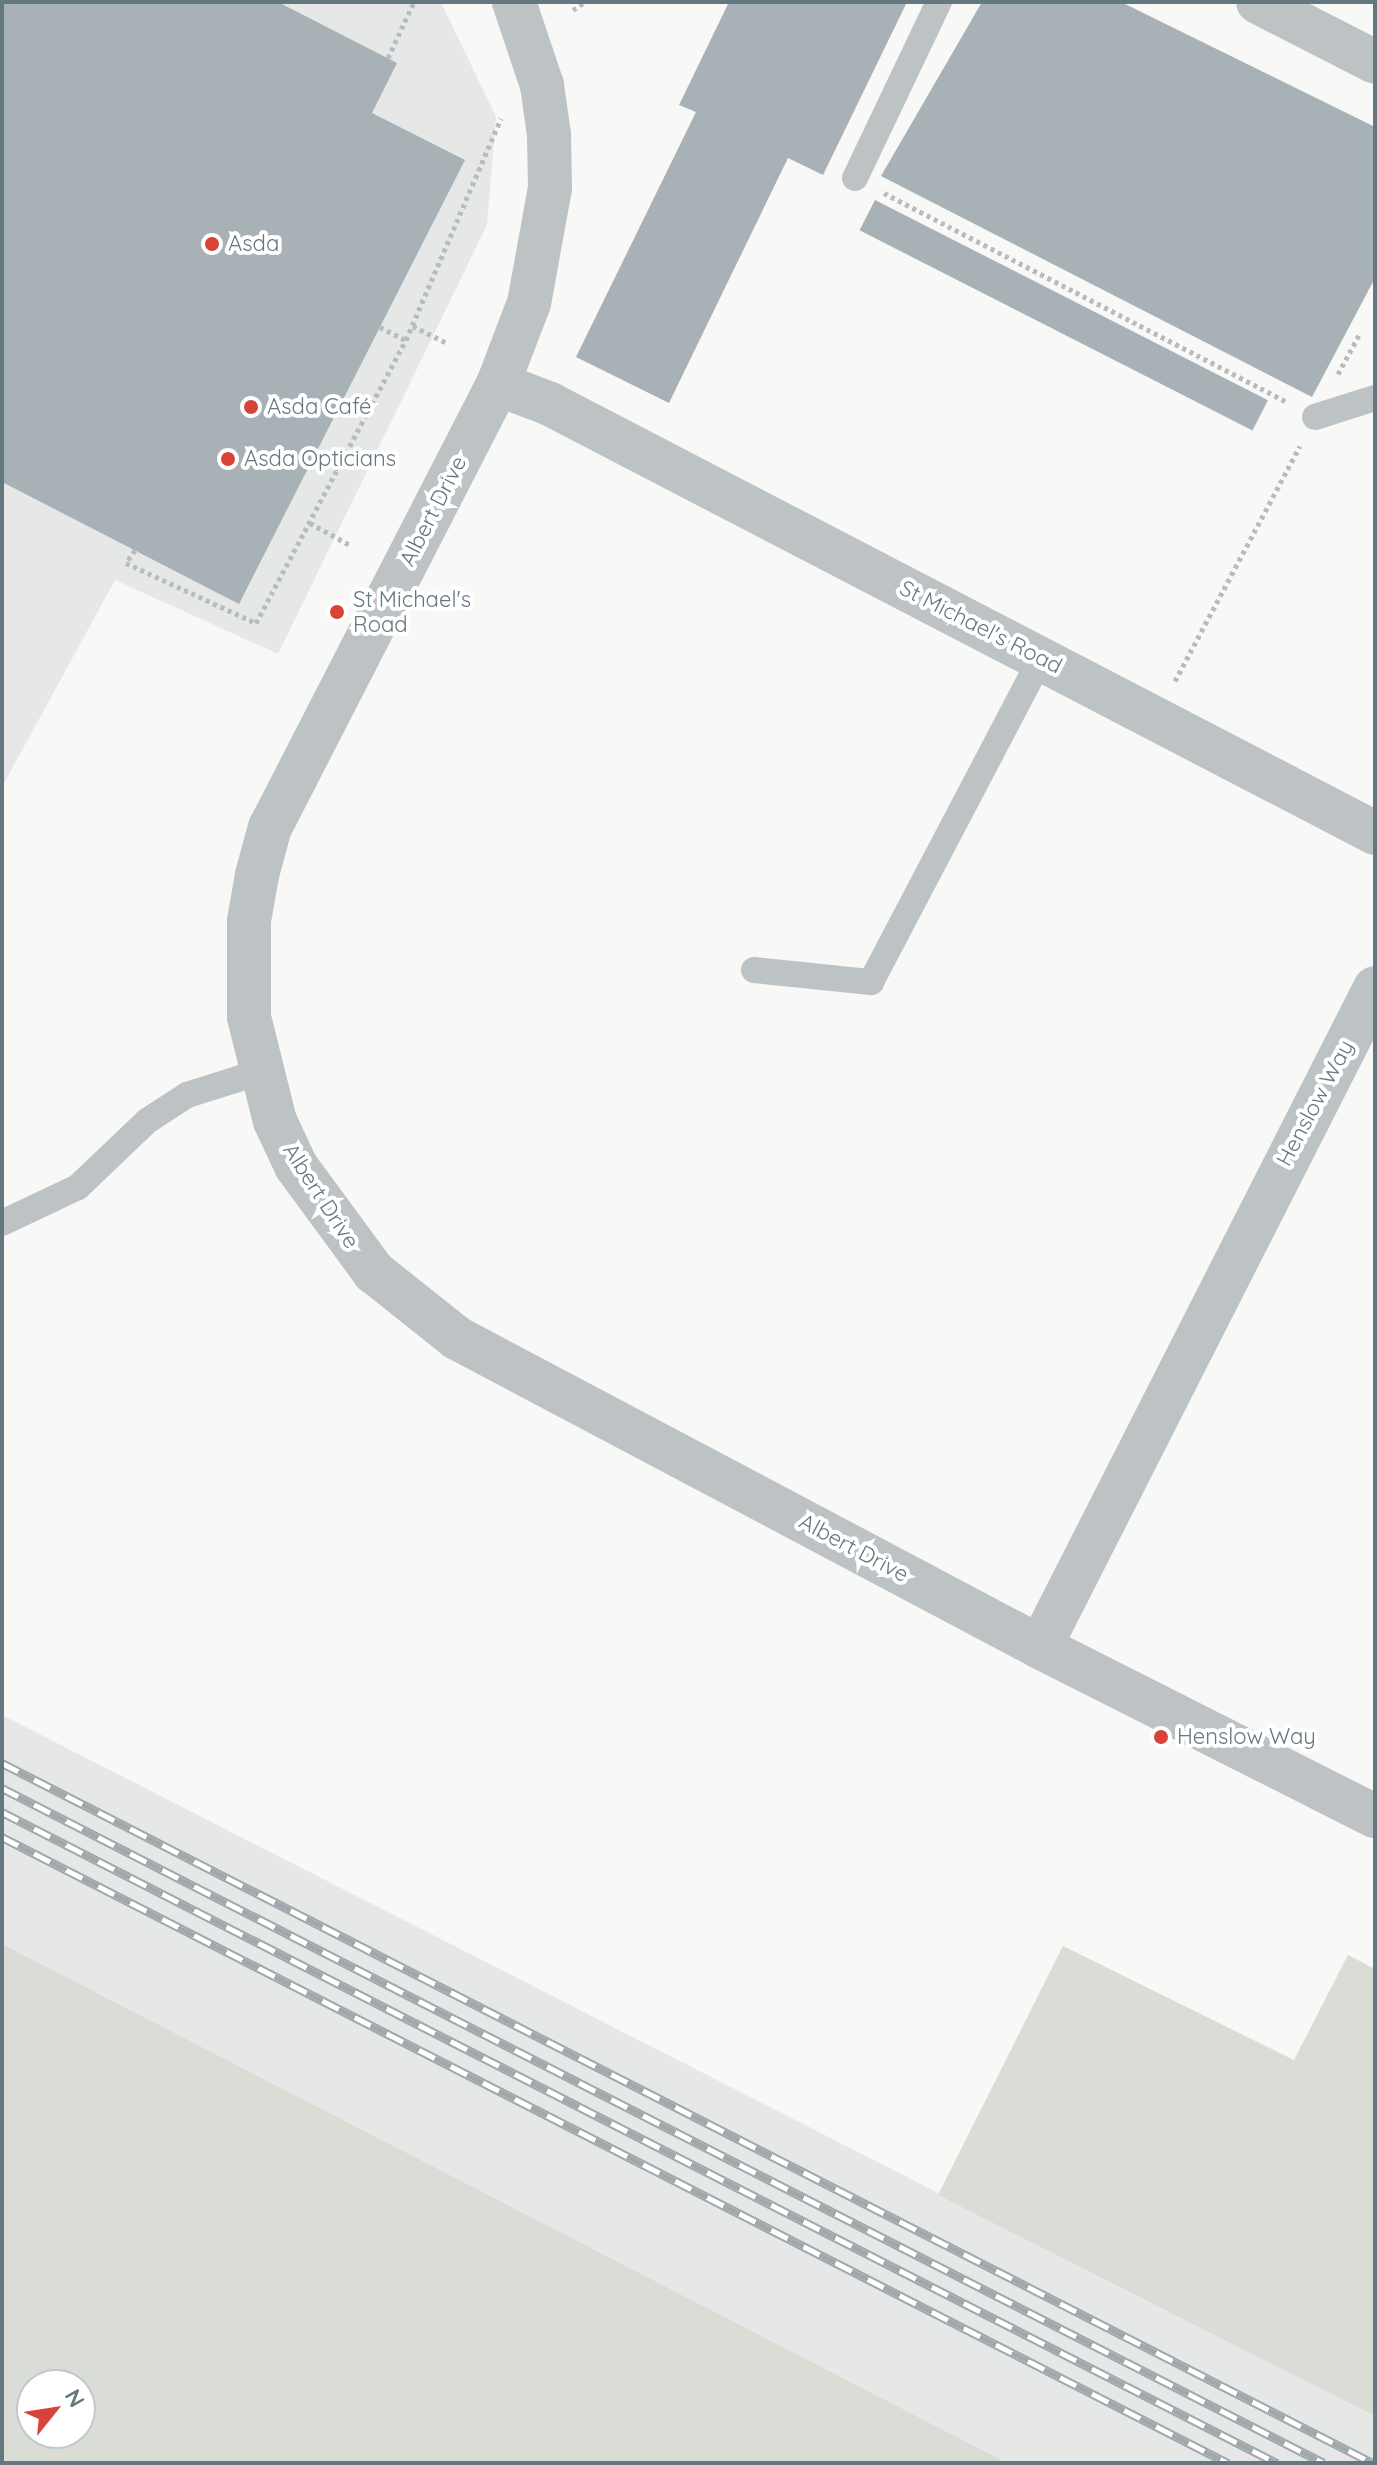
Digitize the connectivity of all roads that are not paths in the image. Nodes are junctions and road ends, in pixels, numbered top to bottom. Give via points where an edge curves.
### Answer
1 (514, 2) edge
2 (939, 2) edge
3 (1258, 2) edge
4 (1375, 62) edge
5 (855, 178) road end
6 (498, 384) junction
7 (1375, 398) edge
8 (1315, 417) road end
9 (1041, 658) junction
10 (1375, 833) edge
11 (754, 970) dead end
12 (1375, 988) edge
13 (260, 1072) junction
14 (2, 1223) edge
15 (1040, 1647) junction
16 (1375, 1816) edge

1 - 6 street, Albert Drive via 542,85 550,188 529,303
2 - 5 lane
3 - 4 street
6 - 9 street, St Michael's Road via 550,404
6 - 13 street, Albert Drive via 270,827 257,875 248,946 249,1017
7 - 8 lane
9 - 10 street, St Michael's Road
9 - 11 lane via 871,982
12 - 15 street, Henslow Way
13 - 14 lane via 187,1095 147,1121 78,1187
13 - 15 street, Albert Drive via 275,1121 303,1176 374,1272 414,1307 457,1338
15 - 16 street, Albert Drive

